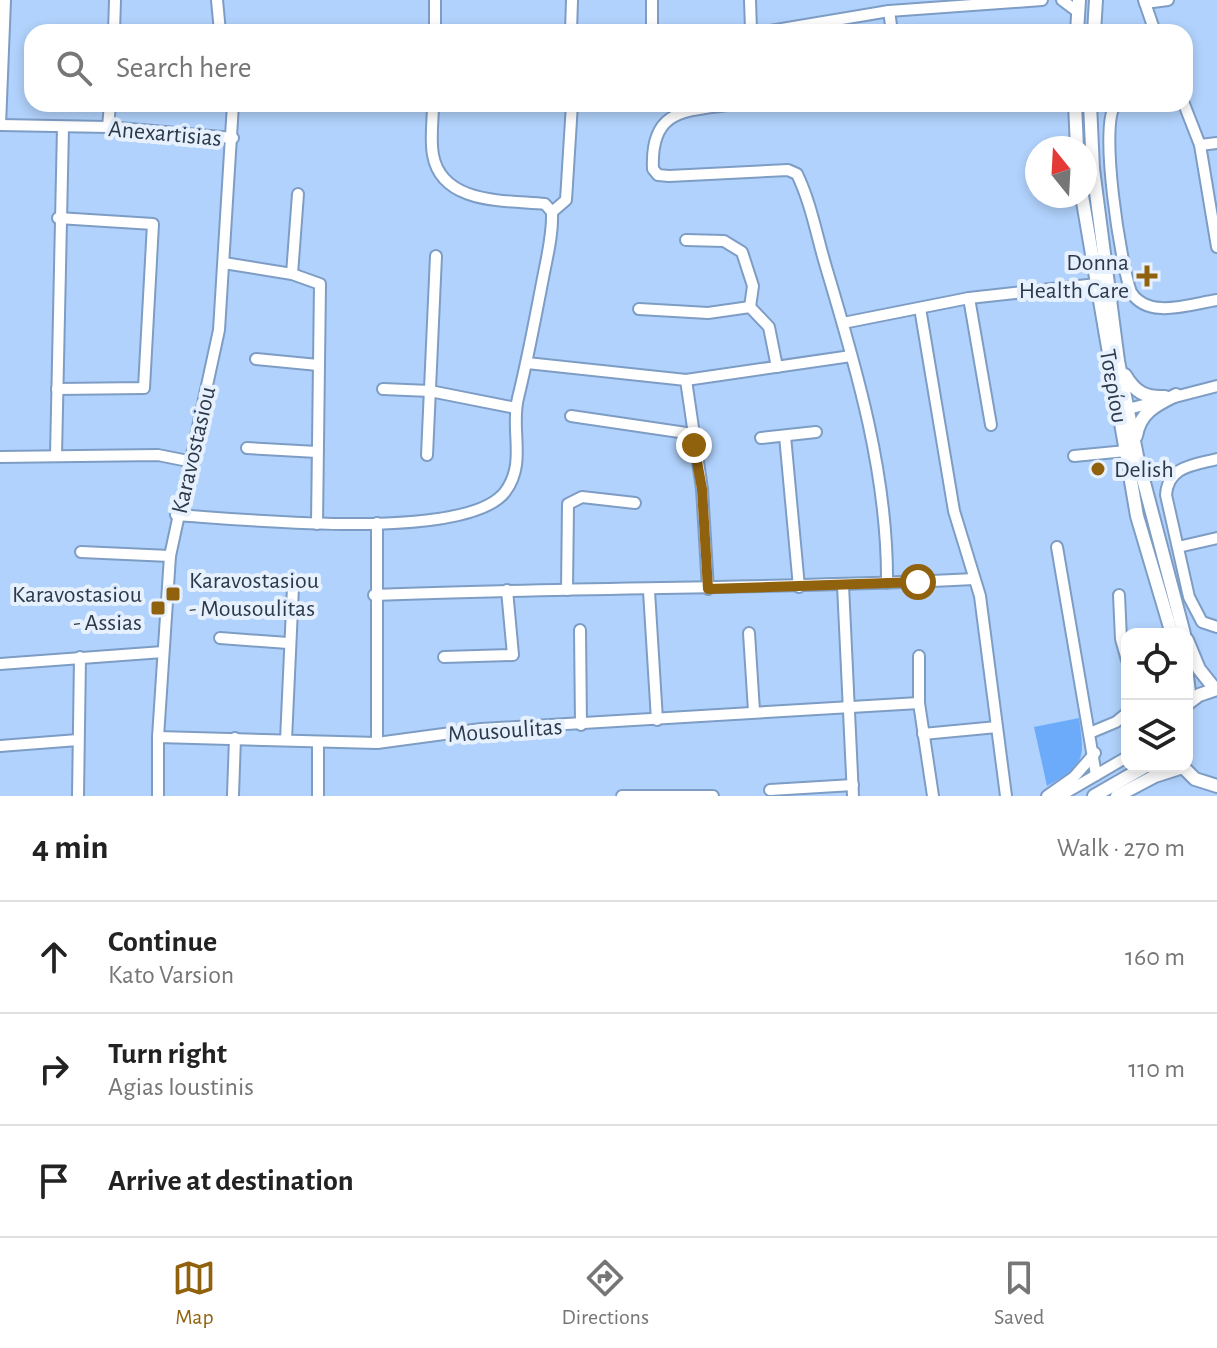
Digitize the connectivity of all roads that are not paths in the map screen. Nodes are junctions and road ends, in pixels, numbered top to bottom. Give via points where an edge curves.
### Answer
1 (5, 0) edge
2 (115, 0) edge
3 (217, 0) edge
4 (435, 0) edge
5 (572, 0) edge
6 (652, 0) edge
7 (750, 0) edge
8 (1042, 0) edge
9 (1062, 0) edge
10 (1096, 0) edge
11 (1168, 0) edge
12 (971, 2) edge
13 (1145, 2) edge
14 (1078, 6) edge
15 (889, 11) junction
16 (114, 24) edge
17 (219, 24) edge
18 (435, 24) edge
19 (571, 24) edge
20 (652, 24) edge
21 (751, 24) edge
22 (812, 24) edge
23 (891, 24) edge
24 (1094, 24) edge
25 (1152, 24) edge
26 (0, 36) edge
27 (109, 112) edge
28 (233, 112) edge
29 (433, 112) edge
30 (572, 112) edge
31 (676, 112) edge
32 (1075, 112) edge
33 (1090, 112) edge
34 (1112, 112) edge
35 (1187, 112) edge
36 (0, 125) edge
37 (63, 127) junction
38 (108, 127) junction
39 (1076, 136) edge
40 (233, 138) junction
41 (1217, 143) edge
42 (1200, 145) junction
43 (298, 194) dead end
44 (1084, 208) edge
45 (552, 212) junction
46 (58, 218) junction
47 (1216, 230) edge
48 (686, 240) dead end
49 (1217, 247) edge
50 (436, 256) dead end
51 (224, 263) junction
52 (292, 274) junction
53 (1097, 284) junction
54 (969, 298) junction
55 (1217, 300) edge
56 (750, 307) junction
57 (920, 308) junction
58 (639, 309) dead end
59 (843, 323) junction
60 (851, 356) junction
61 (256, 359) dead end
62 (1118, 361) junction
63 (527, 363) junction
64 (318, 365) junction
65 (777, 367) junction
66 (686, 380) junction
67 (1217, 386) edge
68 (57, 389) junction
69 (383, 389) dead end
70 (430, 391) junction
71 (1176, 395) junction
72 (516, 408) junction
73 (1129, 412) junction
74 (571, 416) dead end
75 (991, 425) dead end
76 (816, 432) dead end
77 (693, 434) junction
78 (785, 436) junction
79 (761, 438) dead end
80 (247, 448) dead end
81 (317, 452) junction
82 (1131, 454) junction
83 (427, 455) dead end
84 (56, 456) junction
85 (1074, 456) dead end
86 (0, 457) edge
87 (1217, 459) edge
88 (188, 461) junction
89 (635, 503) dead end
90 (176, 515) junction
91 (377, 523) junction
92 (317, 524) junction
93 (1217, 538) edge
94 (1057, 547) dead end
95 (1178, 547) junction
96 (81, 552) dead end
97 (170, 556) junction
98 (974, 579) junction
99 (887, 583) junction
100 (843, 585) junction
101 (293, 587) dead end
102 (799, 587) junction
103 (708, 589) junction
104 (507, 590) junction
105 (567, 590) junction
106 (649, 591) junction
107 (374, 595) junction
108 (1119, 595) dead end
109 (1217, 627) edge
110 (1169, 628) edge
111 (1182, 628) edge
112 (580, 630) dead end
113 (749, 633) dead end
114 (220, 638) dead end
115 (1121, 639) edge
116 (288, 643) junction
117 (163, 652) junction
118 (1193, 654) edge
119 (919, 656) dead end
120 (80, 657) junction
121 (444, 657) dead end
122 (0, 664) edge
123 (1216, 689) edge
124 (1192, 700) edge
125 (919, 703) junction
126 (851, 707) junction
127 (754, 711) junction
128 (1121, 718) edge
129 (657, 720) junction
130 (581, 725) junction
131 (997, 727) junction
132 (1092, 732) junction
133 (923, 734) junction
134 (158, 737) junction
135 (235, 738) junction
136 (78, 740) junction
137 (286, 740) junction
138 (318, 742) junction
139 (377, 743) junction
140 (0, 746) edge
141 (1095, 753) junction
142 (1121, 760) edge
143 (1138, 772) edge
144 (1167, 772) edge
145 (1188, 772) edge
146 (1096, 775) junction
147 (1217, 786) edge
148 (770, 790) dead end
149 (853, 790) edge
150 (1112, 792) edge
151 (233, 795) edge
152 (78, 796) edge
153 (158, 796) edge
154 (318, 796) edge
155 (622, 796) edge
156 (713, 796) edge
157 (933, 796) edge
158 (1006, 796) edge
159 (1047, 796) edge
160 (1060, 796) edge
161 (1094, 796) edge

1 - 26 street
2 - 16 street
3 - 17 street
4 - 18 street
5 - 19 street
6 - 20 street
7 - 21 street
8 - 12 street
9 - 14 street
10 - 24 main road
11 - 13 street
12 - 15 street
13 - 25 street
15 - 22 street
15 - 23 street
26 - 36 street
27 - 38 street
28 - 40 street, Karavostasiou
29 - 45 street via 432,153 439,175 454,189 478,198 545,204
30 - 45 street via 566,200
31 - 59 street via 661,128 653,160 658,175 788,170 797,174
32 - 39 main road
33 - 62 main road, Τσερίου
34 - 55 street via 1111,169 1126,281 1137,301 1157,309
35 - 42 street
36 - 37 street, Anexartisias
37 - 38 street, Anexartisias
37 - 46 street
38 - 40 street, Anexartisias
40 - 51 street, Karavostasiou
41 - 42 street
42 - 47 street
43 - 52 street
44 - 53 main road, Τσερίου
45 - 63 street
46 - 68 street
46 - 68 street via 153,224 144,388
47 - 49 street
48 - 56 street via 724,241 742,252 753,286
50 - 70 street
51 - 52 street
51 - 88 street, Karavostasiou via 219,330
52 - 64 street via 320,284
53 - 54 street
53 - 82 main road, Τσερίου
54 - 57 street
54 - 75 street
56 - 58 street via 708,313
56 - 65 street via 769,327
57 - 59 street
57 - 98 street via 954,511
59 - 60 street
60 - 65 street
60 - 99 street via 878,467
61 - 64 street
62 - 71 main road via 1139,393
62 - 73 main road, Τσερίου
63 - 66 street
63 - 72 street
64 - 81 street
65 - 66 street
66 - 77 street
67 - 71 street
68 - 84 street
69 - 70 street
70 - 72 street
70 - 83 street
71 - 73 street
71 - 82 main road via 1141,418
72 - 91 street via 518,469 504,494 479,510 451,517
73 - 82 main road, Τσερίου
74 - 77 street
76 - 78 street
77 - 103 street
78 - 79 street
78 - 102 street
80 - 81 street
81 - 92 street
82 - 85 street
82 - 110 main road, Τσερίου via 1137,516
82 - 111 main road, Τσερίου
84 - 86 street
84 - 88 street via 158,455
87 - 95 street via 1177,471 1167,484
88 - 90 street, Karavostasiou
89 - 105 street via 582,497 568,504
90 - 92 street
90 - 97 street, Karavostasiou
91 - 92 street
91 - 107 street
93 - 95 street
94 - 132 street
95 - 109 street via 1189,597 1202,622
96 - 97 street
97 - 117 street, Karavostasiou
98 - 99 street
98 - 131 street
99 - 100 street
100 - 102 street
100 - 126 street
101 - 116 street
102 - 103 street
103 - 106 street
104 - 105 street
104 - 107 street
104 - 121 street via 513,655
105 - 106 street
106 - 129 street
107 - 139 street
108 - 115 street
112 - 130 street
113 - 127 street
114 - 116 street
116 - 137 street
117 - 120 street
117 - 134 street, Karavostasiou
118 - 123 main road
119 - 125 street
120 - 122 street
120 - 136 street
123 - 124 main road
125 - 126 street, Mousoulitas
125 - 133 street
126 - 127 street, Mousoulitas
126 - 149 street
127 - 129 street, Mousoulitas
128 - 132 street
129 - 130 street, Mousoulitas
130 - 139 street, Mousoulitas via 481,729
131 - 133 street
131 - 158 street
132 - 141 street
133 - 157 street
134 - 135 street, Mousoulitas
134 - 153 street, Karavostasiou
135 - 137 street, Mousoulitas
135 - 151 street
136 - 140 street
136 - 152 street
137 - 138 street, Mousoulitas
138 - 139 street, Mousoulitas
138 - 154 street
141 - 146 street
141 - 159 street
142 - 146 street
143 - 150 main road
144 - 150 main road
145 - 147 main road
146 - 150 street
146 - 160 street
148 - 149 street
150 - 161 main road
155 - 156 street

